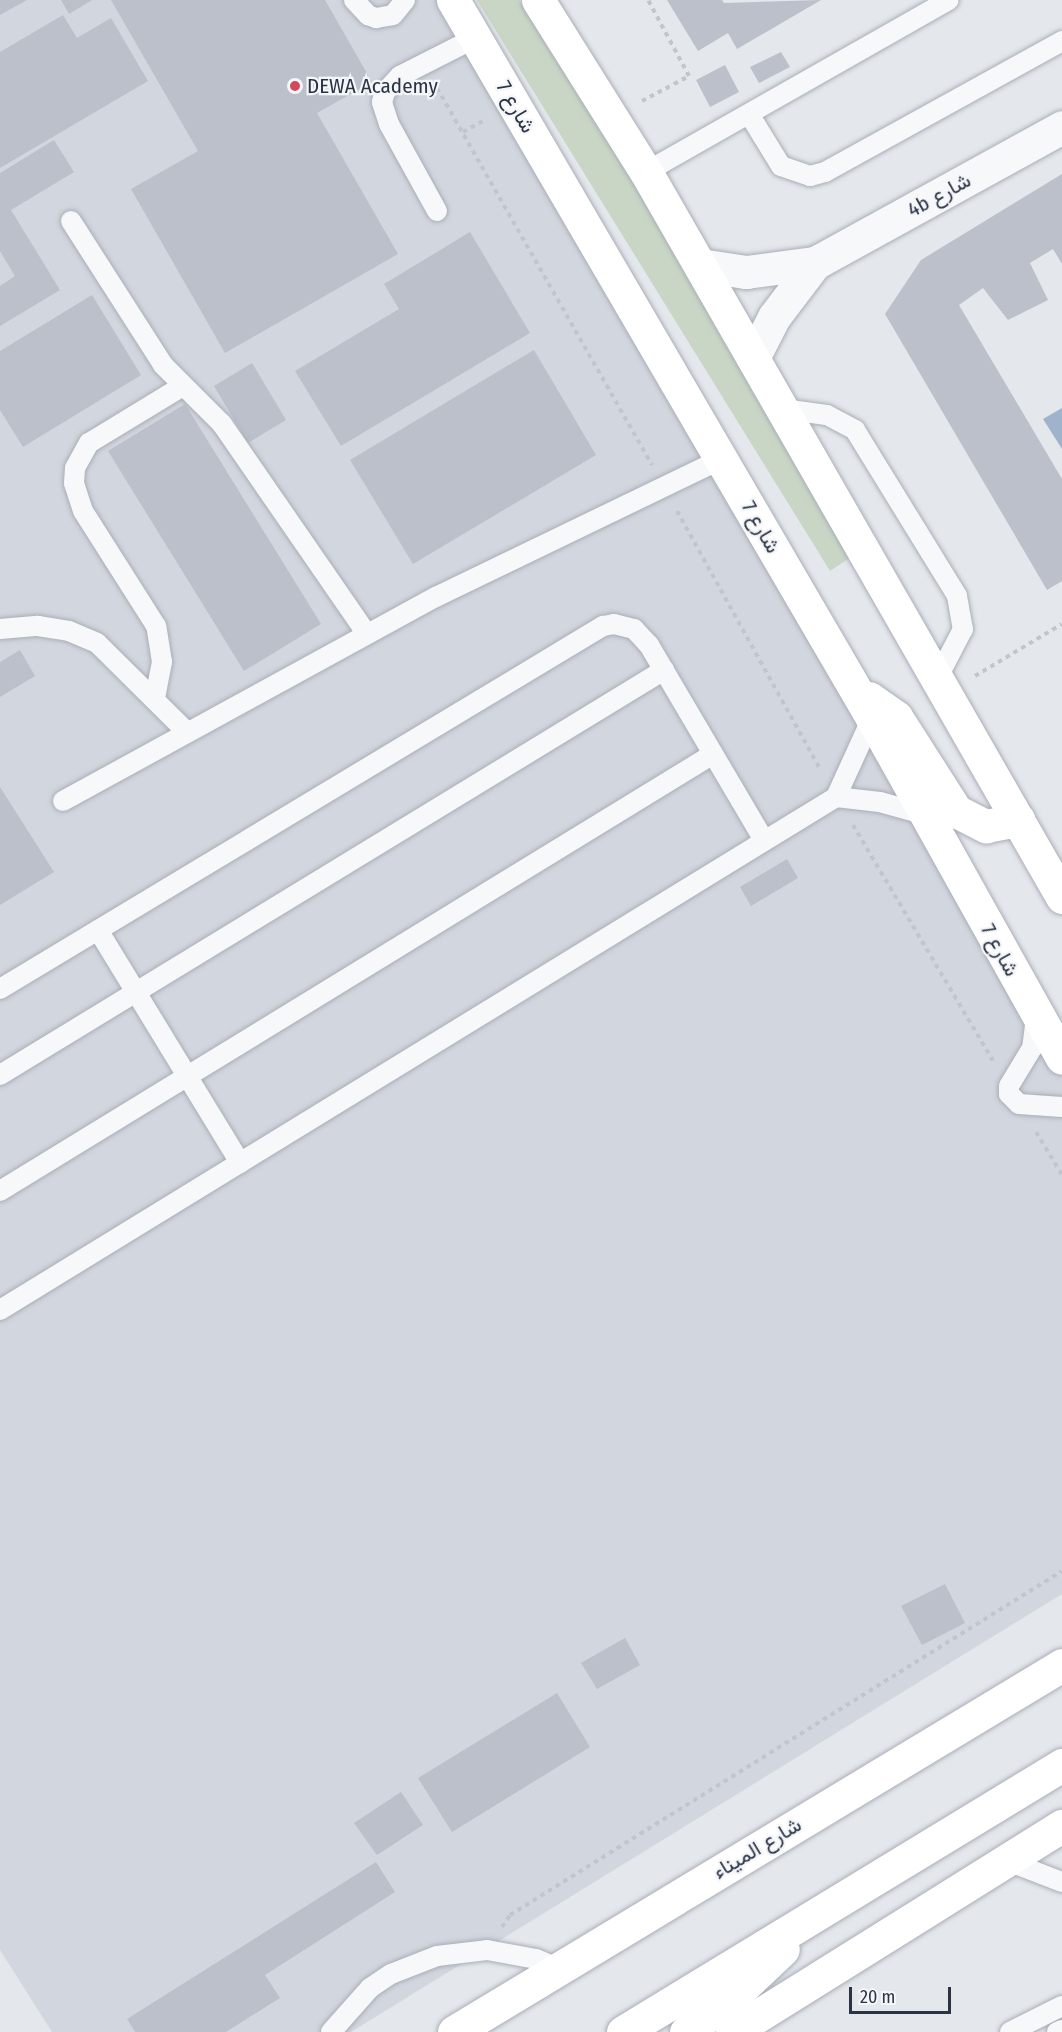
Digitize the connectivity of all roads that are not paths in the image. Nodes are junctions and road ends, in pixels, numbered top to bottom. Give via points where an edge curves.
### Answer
1 (354, 0) edge
2 (405, 0) edge
3 (453, 0) edge
4 (538, 0) edge
5 (949, 0) edge
6 (475, 38) junction
7 (1062, 41) edge
8 (749, 114) junction
9 (1062, 127) edge
10 (646, 172) junction
11 (437, 211) dead end
12 (71, 221) dead end
13 (815, 262) junction
14 (700, 266) junction
15 (753, 358) junction
16 (181, 387) junction
17 (783, 409) junction
18 (722, 459) junction
19 (2, 625) edge
20 (367, 634) junction
21 (664, 670) junction
22 (942, 687) junction
23 (155, 698) junction
24 (865, 706) junction
25 (187, 732) junction
26 (713, 753) junction
27 (836, 797) junction
28 (63, 801) dead end
29 (923, 813) junction
30 (1018, 820) junction
31 (764, 840) junction
32 (1059, 885) edge
33 (98, 930) junction
34 (0, 989) edge
35 (136, 992) junction
36 (1036, 1014) junction
37 (1062, 1058) edge
38 (0, 1075) edge
39 (187, 1076) junction
40 (1062, 1107) edge
41 (240, 1163) junction
42 (0, 1191) edge
43 (0, 1310) edge
44 (1062, 1665) edge
45 (1062, 1765) edge
46 (1062, 1826) edge
47 (1005, 1860) junction
48 (1062, 1882) edge
49 (812, 1915) junction
50 (560, 1969) junction
51 (1062, 2006) edge
52 (1062, 2030) edge
53 (331, 2032) edge
54 (454, 2032) edge
55 (622, 2032) edge
56 (686, 2032) edge
57 (732, 2032) edge
58 (1010, 2032) edge
59 (1058, 2032) edge

1 - 2 lane via 368,15 385,18 400,9
3 - 6 main road, شارع 7
4 - 10 main road
5 - 8 lane
6 - 11 lane via 391,83 382,102 388,124
6 - 18 main road, شارع 7
7 - 8 lane via 825,172 810,176 781,166
8 - 10 lane
9 - 13 street, 4b شارع
10 - 14 main road
12 - 16 lane
13 - 14 street, 4b شارع via 758,272
13 - 15 street, 4b شارع via 774,317
14 - 15 main road
15 - 17 main road
16 - 20 lane via 222,424
16 - 23 lane via 89,443 75,468 74,483 83,511 156,626 162,662
17 - 22 main road
17 - 22 lane via 826,415 855,430 957,596 963,629
18 - 20 lane
18 - 24 main road, شارع 7
19 - 23 lane via 69,631 97,643
20 - 25 lane
21 - 26 lane
21 - 33 lane via 649,645 633,629 614,624 603,626
21 - 35 lane
22 - 30 main road
23 - 25 lane
24 - 27 lane
24 - 29 main road, شارع 7
24 - 30 main road via 872,699 896,717 956,811 986,826
25 - 28 lane
26 - 31 lane
26 - 39 lane
27 - 29 lane via 880,802
27 - 31 lane
29 - 36 main road, شارع 7
30 - 32 main road
31 - 41 lane
33 - 34 lane
33 - 35 lane
35 - 38 lane
35 - 39 lane
36 - 37 main road, شارع 7
36 - 40 lane via 1032,1048 1009,1086 1009,1094 1019,1104
39 - 41 lane
39 - 42 lane
41 - 43 lane
44 - 50 main road, شارع الميناء
45 - 49 main road
46 - 47 main road
47 - 48 lane
47 - 57 main road
49 - 55 main road
49 - 56 main road via 759,1973
50 - 53 lane via 537,1959 488,1950 438,1956 392,1974 352,2005
50 - 54 main road, شارع الميناء
51 - 58 lane
52 - 59 lane

